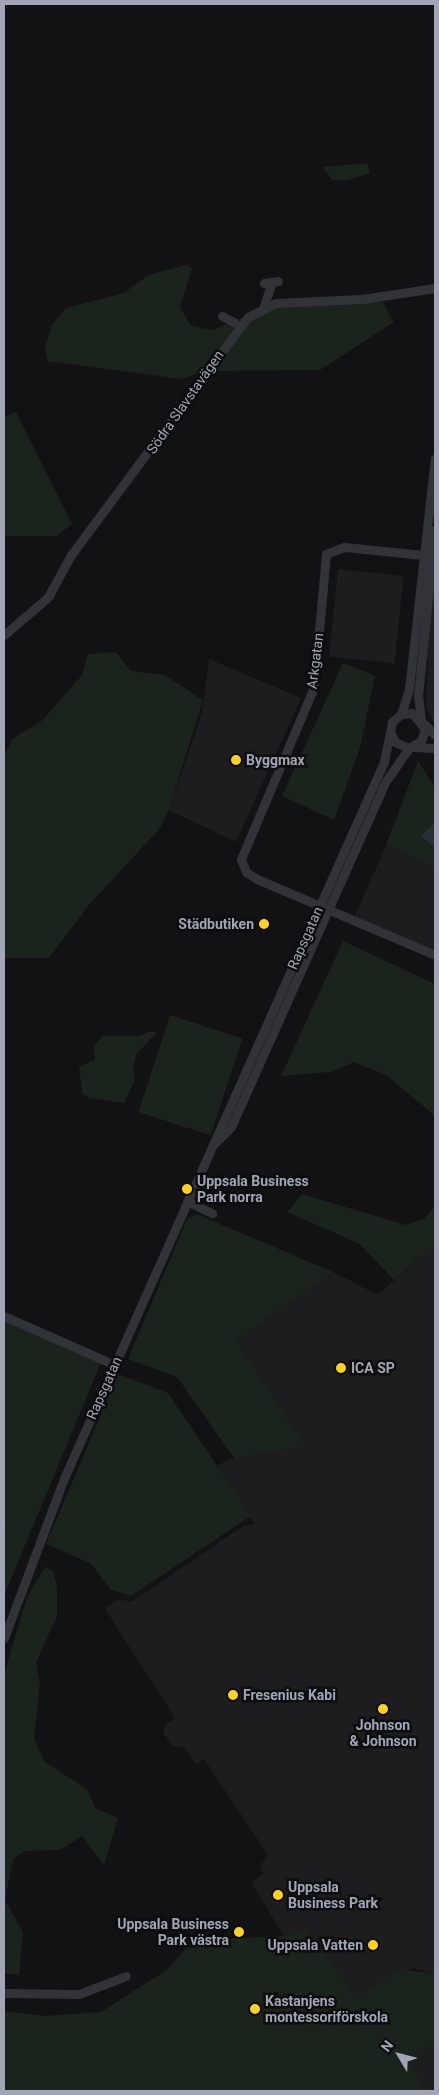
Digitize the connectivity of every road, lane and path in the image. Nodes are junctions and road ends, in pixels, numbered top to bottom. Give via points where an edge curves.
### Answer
1 (271, 283) dead end
2 (435, 288) edge
3 (263, 309) junction
4 (222, 316) dead end
5 (234, 322) dead end
6 (435, 458) edge
7 (435, 530) edge
8 (429, 556) junction
9 (4, 635) edge
10 (400, 714) junction
11 (423, 722) junction
12 (391, 733) junction
13 (435, 735) edge
14 (412, 747) junction
15 (435, 748) edge
16 (324, 908) junction
17 (435, 955) edge
18 (187, 1201) junction
19 (212, 1212) dead end
20 (4, 1316) edge
21 (114, 1365) junction
22 (4, 1638) edge
23 (126, 1976) dead end
24 (4, 1994) edge

1 - 3 street
2 - 3 street, Södra Slavstavägen via 362,299 276,302
3 - 9 street, Södra Slavstavägen via 248,317 216,354 132,478 71,555 48,597
4 - 5 street
6 - 8 street
7 - 8 street
8 - 10 street via 409,689
8 - 11 street via 418,696
8 - 16 street, Arkgatan via 344,547 333,548 322,563 314,687 241,859 246,872 257,879
10 - 11 street via 412,713
10 - 12 street via 392,722
11 - 13 street
11 - 14 street via 424,738
12 - 14 street via 395,742
12 - 16 street, Rapsgatan via 384,762
14 - 15 street
14 - 16 street, Rapsgatan via 386,781
16 - 17 street, Arkgatan
16 - 18 street, Rapsgatan
18 - 19 street
18 - 21 street, Rapsgatan
20 - 21 street
21 - 22 street, Rapsgatan via 41,1536
23 - 24 street via 79,1994

